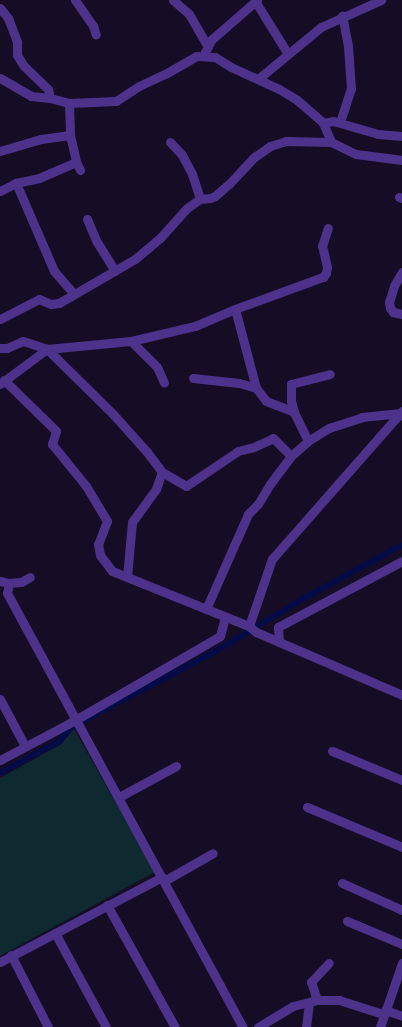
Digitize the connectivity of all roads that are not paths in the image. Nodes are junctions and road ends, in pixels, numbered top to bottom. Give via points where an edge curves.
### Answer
1 (74, 0) edge
2 (173, 0) edge
3 (381, 0) edge
4 (256, 1) edge
5 (0, 8) edge
6 (342, 16) junction
7 (96, 35) dead end
8 (208, 47) junction
9 (288, 54) junction
10 (203, 56) junction
11 (0, 78) edge
12 (258, 79) junction
13 (50, 98) junction
14 (69, 103) junction
15 (340, 122) junction
16 (323, 123) junction
17 (70, 135) junction
18 (402, 136) edge
19 (170, 142) dead end
20 (331, 142) junction
21 (0, 151) edge
22 (402, 160) edge
23 (16, 183) junction
24 (0, 191) edge
25 (200, 199) junction
26 (87, 219) dead end
27 (328, 228) dead end
28 (115, 271) junction
29 (402, 272) edge
30 (74, 294) junction
31 (235, 309) junction
32 (402, 314) edge
33 (0, 319) edge
34 (131, 341) junction
35 (0, 348) edge
36 (47, 349) junction
37 (330, 374) dead end
38 (193, 378) dead end
39 (2, 382) edge
40 (164, 383) dead end
41 (256, 388) junction
42 (294, 412) junction
43 (402, 413) edge
44 (308, 441) junction
45 (291, 456) junction
46 (162, 472) junction
47 (402, 561) edge
48 (30, 577) dead end
49 (127, 577) junction
50 (4, 582) edge
51 (206, 609) junction
52 (225, 617) junction
53 (252, 629) junction
54 (279, 642) junction
55 (402, 695) edge
56 (0, 699) edge
57 (78, 722) junction
58 (26, 746) junction
59 (332, 751) dead end
60 (0, 760) edge
61 (176, 766) dead end
62 (402, 780) edge
63 (119, 797) junction
64 (307, 807) dead end
65 (402, 847) edge
66 (213, 853) dead end
67 (163, 879) junction
68 (342, 883) dead end
69 (107, 905) junction
70 (402, 910) edge
71 (347, 921) dead end
72 (55, 933) junction
73 (402, 944) edge
74 (11, 955) junction
75 (0, 962) edge
76 (329, 963) dead end
77 (402, 963) edge
78 (313, 1001) junction
79 (384, 1012) junction
80 (402, 1016) edge
81 (48, 1027) edge
82 (106, 1027) edge
83 (175, 1027) edge
84 (243, 1027) edge
85 (258, 1027) edge
86 (306, 1027) edge
87 (380, 1027) edge

1 - 7 street via 93,26
2 - 8 street via 189,14
3 - 6 street
4 - 8 street via 211,40
4 - 9 street
5 - 13 street via 8,18 17,42 17,55 24,66 48,89
6 - 9 street via 322,26
6 - 15 street via 348,46 351,89
8 - 10 street
9 - 12 street
10 - 12 street via 215,57
10 - 14 street via 197,56 116,101
11 - 13 street via 31,96
12 - 16 street via 297,100
13 - 14 street
14 - 17 street
15 - 16 street via 332,120
15 - 18 street via 378,134
16 - 20 street
17 - 21 street via 41,139
17 - 23 street via 78,166
19 - 25 street via 182,155 192,174
20 - 22 street via 356,154
20 - 25 street via 286,141 270,146 215,196
23 - 24 street
23 - 30 street via 54,271
25 - 28 street via 187,208 155,243
26 - 28 street via 97,242
27 - 31 street via 322,246 327,267 323,277
28 - 30 street
29 - 32 street via 389,302 393,312
30 - 33 street via 59,303 51,304 39,299
31 - 34 street via 195,326
31 - 41 street
34 - 36 street
34 - 40 street via 157,367
35 - 36 street via 7,348 23,341
36 - 39 street
36 - 46 street via 113,414
37 - 42 street via 292,384 291,401
38 - 41 street via 239,383
39 - 49 street via 56,432 52,444 86,486 107,521 98,544 100,555 112,571
41 - 42 street via 266,401
42 - 44 street
43 - 44 street via 362,416 329,428
43 - 53 street via 272,559
44 - 45 street
45 - 46 street via 273,438 238,451 186,486
45 - 51 street via 258,504 248,514
46 - 49 street via 156,488 132,522
47 - 54 street via 278,627
48 - 50 street via 21,582
49 - 51 street
50 - 57 street via 7,593
51 - 52 street
52 - 53 street
52 - 57 street via 220,636
53 - 54 street
54 - 55 street
56 - 58 street
57 - 58 street
57 - 63 street
58 - 60 street
59 - 62 street
61 - 63 street
63 - 67 street
64 - 65 street
66 - 67 street
67 - 69 street
67 - 84 street
68 - 70 street
69 - 72 street
69 - 83 street
71 - 73 street
72 - 74 street
72 - 82 street
74 - 75 street
74 - 81 street
76 - 78 street via 311,982
77 - 79 street
78 - 79 street via 339,1000
78 - 85 street via 293,1006
78 - 86 street
79 - 80 street
79 - 87 street

